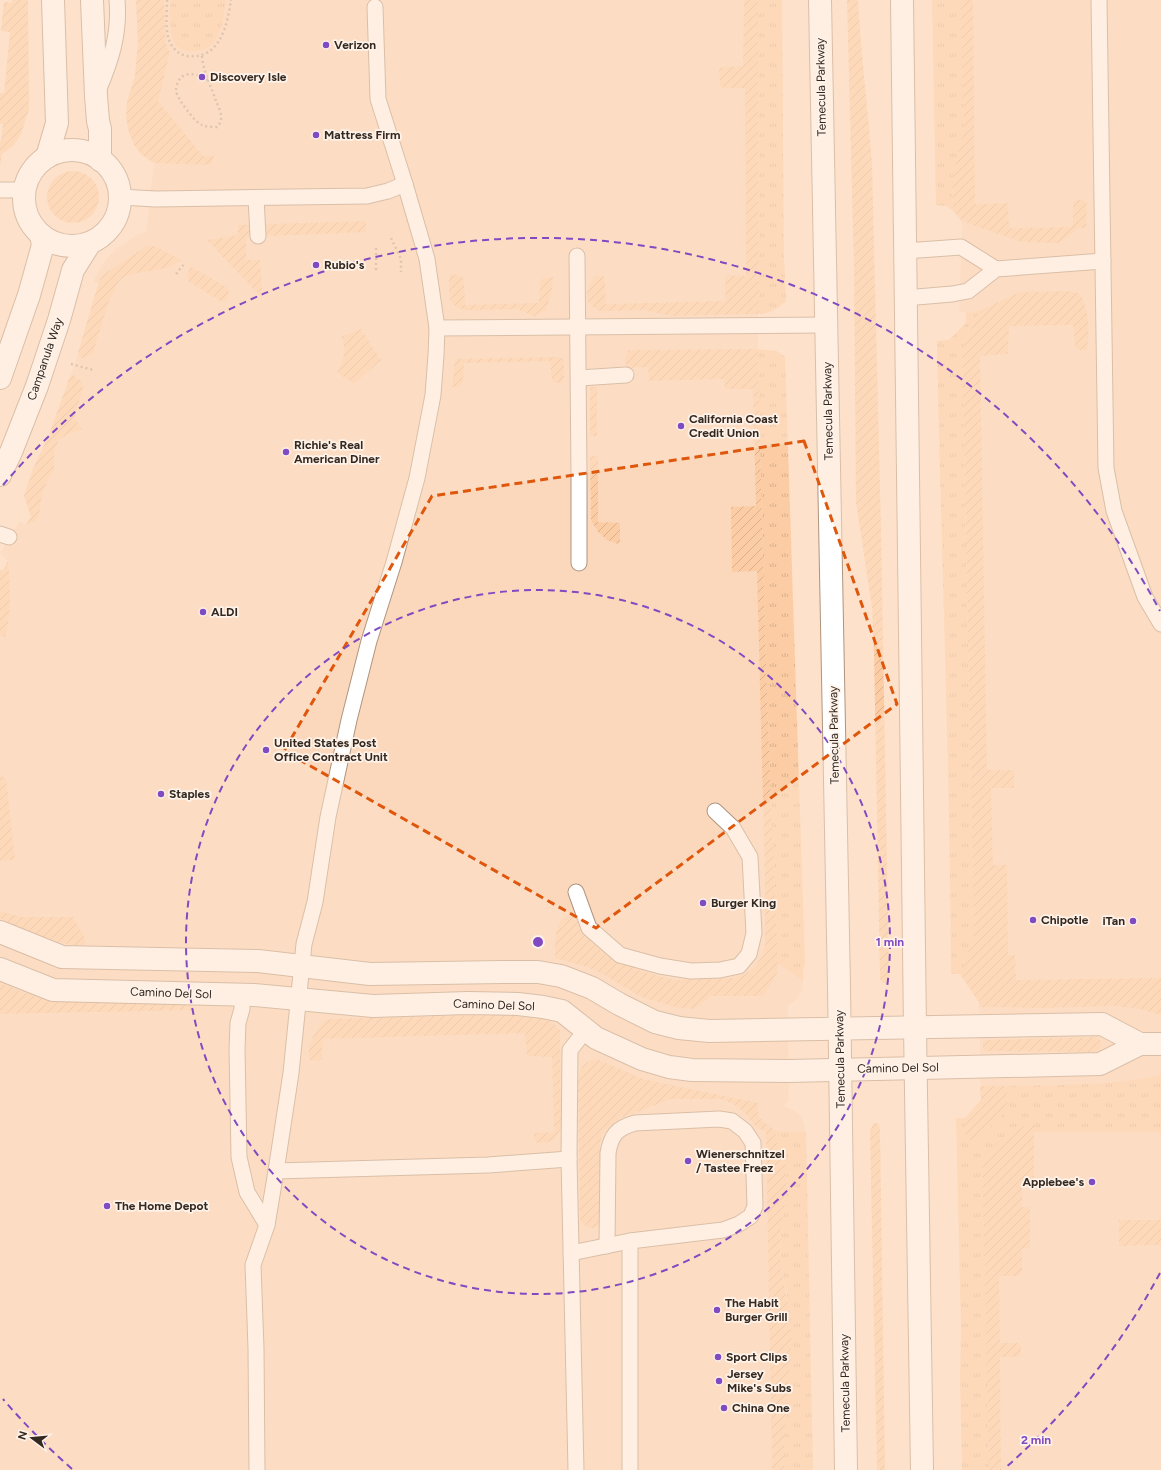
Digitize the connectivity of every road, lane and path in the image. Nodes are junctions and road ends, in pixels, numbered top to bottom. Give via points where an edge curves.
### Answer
1 (53, 0) edge
2 (92, 0) edge
3 (117, 0) edge
4 (167, 0) edge
5 (231, 0) edge
6 (820, 0) edge
7 (902, 0) edge
8 (1099, 0) edge
9 (375, 7) dead end
10 (202, 56) junction
11 (208, 80) junction
12 (96, 96) junction
13 (47, 157) junction
14 (100, 160) junction
15 (405, 184) junction
16 (0, 190) edge
17 (24, 190) junction
18 (120, 197) junction
19 (256, 198) junction
20 (41, 235) junction
21 (258, 236) dead end
22 (392, 238) dead end
23 (90, 243) junction
24 (376, 245) dead end
25 (906, 251) junction
26 (577, 256) dead end
27 (1103, 261) junction
28 (186, 263) dead end
29 (996, 268) junction
30 (376, 270) dead end
31 (401, 272) dead end
32 (176, 274) dead end
33 (906, 298) junction
34 (826, 325) junction
35 (578, 327) junction
36 (437, 328) junction
37 (71, 364) dead end
38 (93, 370) dead end
39 (626, 374) dead end
40 (0, 378) edge
41 (579, 378) junction
42 (0, 475) edge
43 (578, 562) dead end
44 (1161, 624) edge
45 (715, 811) dead end
46 (576, 892) dead end
47 (0, 932) edge
48 (302, 966) junction
49 (0, 969) edge
50 (242, 996) junction
51 (298, 999) junction
52 (915, 1028) junction
53 (839, 1029) junction
54 (586, 1030) junction
55 (1151, 1044) edge
56 (916, 1067) junction
57 (840, 1069) junction
58 (569, 1159) junction
59 (276, 1171) junction
60 (267, 1225) junction
61 (630, 1242) junction
62 (607, 1246) junction
63 (571, 1253) junction
64 (257, 1470) edge
65 (576, 1470) edge
66 (630, 1470) edge
67 (846, 1470) edge
68 (922, 1470) edge

1 - 13 street via 57,124
2 - 12 street
3 - 12 lane via 115,44
4 - 10 path via 169,42 179,53 186,56
5 - 10 path via 219,40
6 - 34 street, Temecula Parkway
7 - 25 street
8 - 27 lane
9 - 15 lane via 378,99
10 - 11 path
11 - 11 path via 221,114 217,127 201,125 195,121 176,91 180,79 185,75 198,75
12 - 14 street
13 - 14 street via 60,151 74,150 86,152
13 - 17 street via 30,174
14 - 18 street via 109,168 117,182
15 - 19 lane via 367,196
15 - 36 lane via 426,259
16 - 17 lane
17 - 20 street via 25,209 30,223
18 - 19 lane
18 - 23 street via 116,215 107,231
19 - 21 lane
20 - 23 street via 59,245
20 - 40 street via 43,245 29,295
22 - 31 path via 401,259
23 - 42 street, Campanula Way via 73,270 37,386
24 - 30 path
25 - 29 lane via 961,247
25 - 33 street
26 - 35 lane
27 - 29 lane
27 - 44 lane via 1106,468 1114,512 1145,597
28 - 32 path
29 - 33 lane via 968,291
33 - 52 street
34 - 35 lane
34 - 53 street, Temecula Parkway
35 - 36 lane
35 - 41 lane
36 - 48 lane via 433,395 417,478 369,641 349,720 328,817
37 - 38 path
39 - 41 lane
41 - 43 lane
45 - 46 lane via 733,828 750,857 754,933 749,954 739,966 720,970 691,971 620,955 589,928
47 - 48 street, Camino Del Sol via 62,957 258,961
48 - 51 lane
48 - 53 street, Camino Del Sol via 370,974 538,972 567,978 592,988 655,1022 679,1028 709,1031
49 - 50 street, Camino Del Sol via 53,990
50 - 51 street, Camino Del Sol
50 - 60 lane via 237,1049 239,1157 247,1192
51 - 54 street, Camino Del Sol via 373,1006 518,1004 562,1012
51 - 59 lane via 291,1073
52 - 53 street, Camino Del Sol
52 - 55 street, Camino Del Sol via 1102,1024
52 - 56 street
53 - 57 street, Temecula Parkway
54 - 57 street, Camino Del Sol via 596,1038 642,1059 669,1067 692,1070
54 - 58 lane via 570,1050
55 - 56 street, Camino Del Sol via 1100,1064
56 - 57 street, Camino Del Sol
56 - 68 street
57 - 67 street, Temecula Parkway
58 - 59 lane via 488,1165
58 - 63 lane
59 - 60 lane
60 - 64 lane via 253,1265
61 - 62 lane
61 - 62 lane via 723,1230 740,1224 751,1216 755,1206 753,1143 745,1131 732,1121 719,1119 634,1123 624,1126 614,1134 609,1143 608,1153
61 - 66 lane
62 - 63 lane
63 - 65 lane

